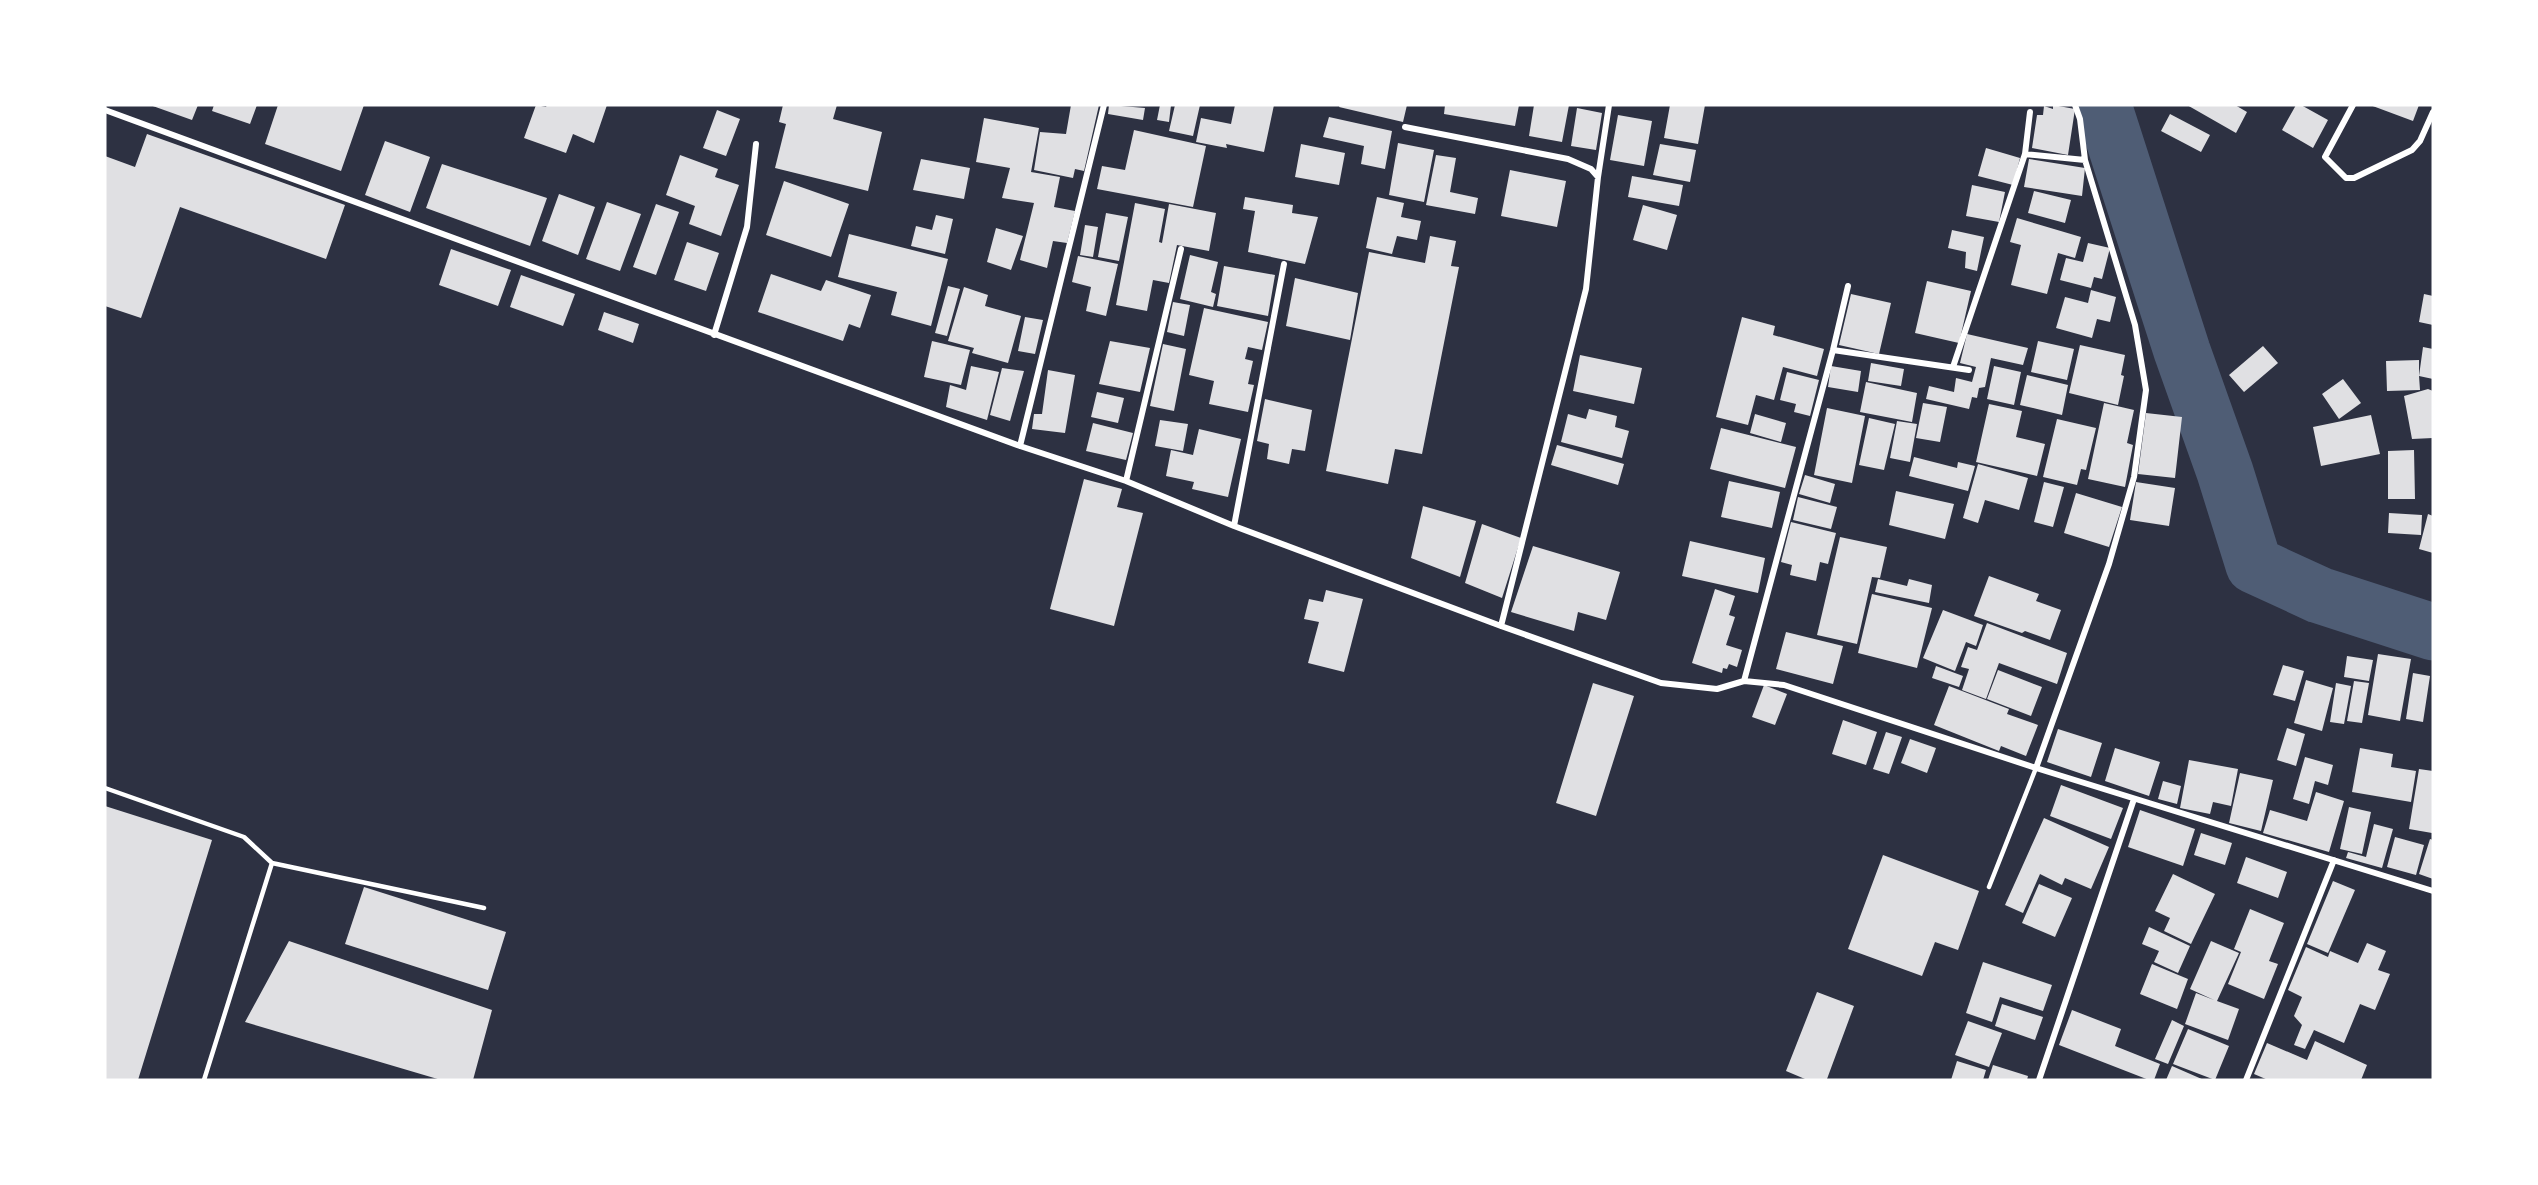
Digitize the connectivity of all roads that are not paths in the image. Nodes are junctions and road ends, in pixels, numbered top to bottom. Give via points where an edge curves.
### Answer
1 (1104, 105) edge
2 (1609, 105) edge
3 (2075, 105) edge
4 (2353, 105) edge
5 (105, 110) edge
6 (2030, 112) dead end
7 (2433, 112) edge
8 (1405, 127) dead end
9 (756, 144) dead end
10 (2025, 154) junction
11 (2085, 160) junction
12 (1598, 177) junction
13 (1181, 249) dead end
14 (1284, 264) dead end
15 (1848, 286) dead end
16 (714, 335) junction
17 (1833, 350) junction
18 (1953, 367) junction
19 (1969, 370) dead end
20 (1020, 446) junction
21 (1126, 481) junction
22 (1234, 526) junction
23 (1501, 626) junction
24 (1744, 681) junction
25 (2036, 768) junction
26 (105, 788) edge
27 (2134, 799) junction
28 (2334, 860) junction
29 (272, 863) junction
30 (1989, 887) dead end
31 (2433, 891) edge
32 (484, 908) dead end
33 (204, 1080) edge
34 (2039, 1080) edge
35 (2246, 1080) edge

1 - 20 street
2 - 12 street
3 - 11 street
4 - 7 street via 2325,157 2346,178 2354,178 2412,150
5 - 16 street
6 - 10 street
8 - 12 street via 1568,159 1592,169
9 - 16 street via 747,226
10 - 11 street
10 - 18 street
11 - 25 street via 2135,325 2146,390 2131,487 2109,564
12 - 23 street via 1586,289
13 - 21 street
14 - 22 street
15 - 17 street
16 - 20 street
17 - 18 street
17 - 24 street
18 - 19 street
20 - 21 street
21 - 22 street
22 - 23 street
23 - 24 street via 1661,683 1717,689
24 - 25 street via 1785,685
25 - 27 street
25 - 30 lane
26 - 29 lane via 244,837
27 - 28 street
27 - 34 street
28 - 31 street
28 - 35 street
29 - 32 lane
29 - 33 lane

